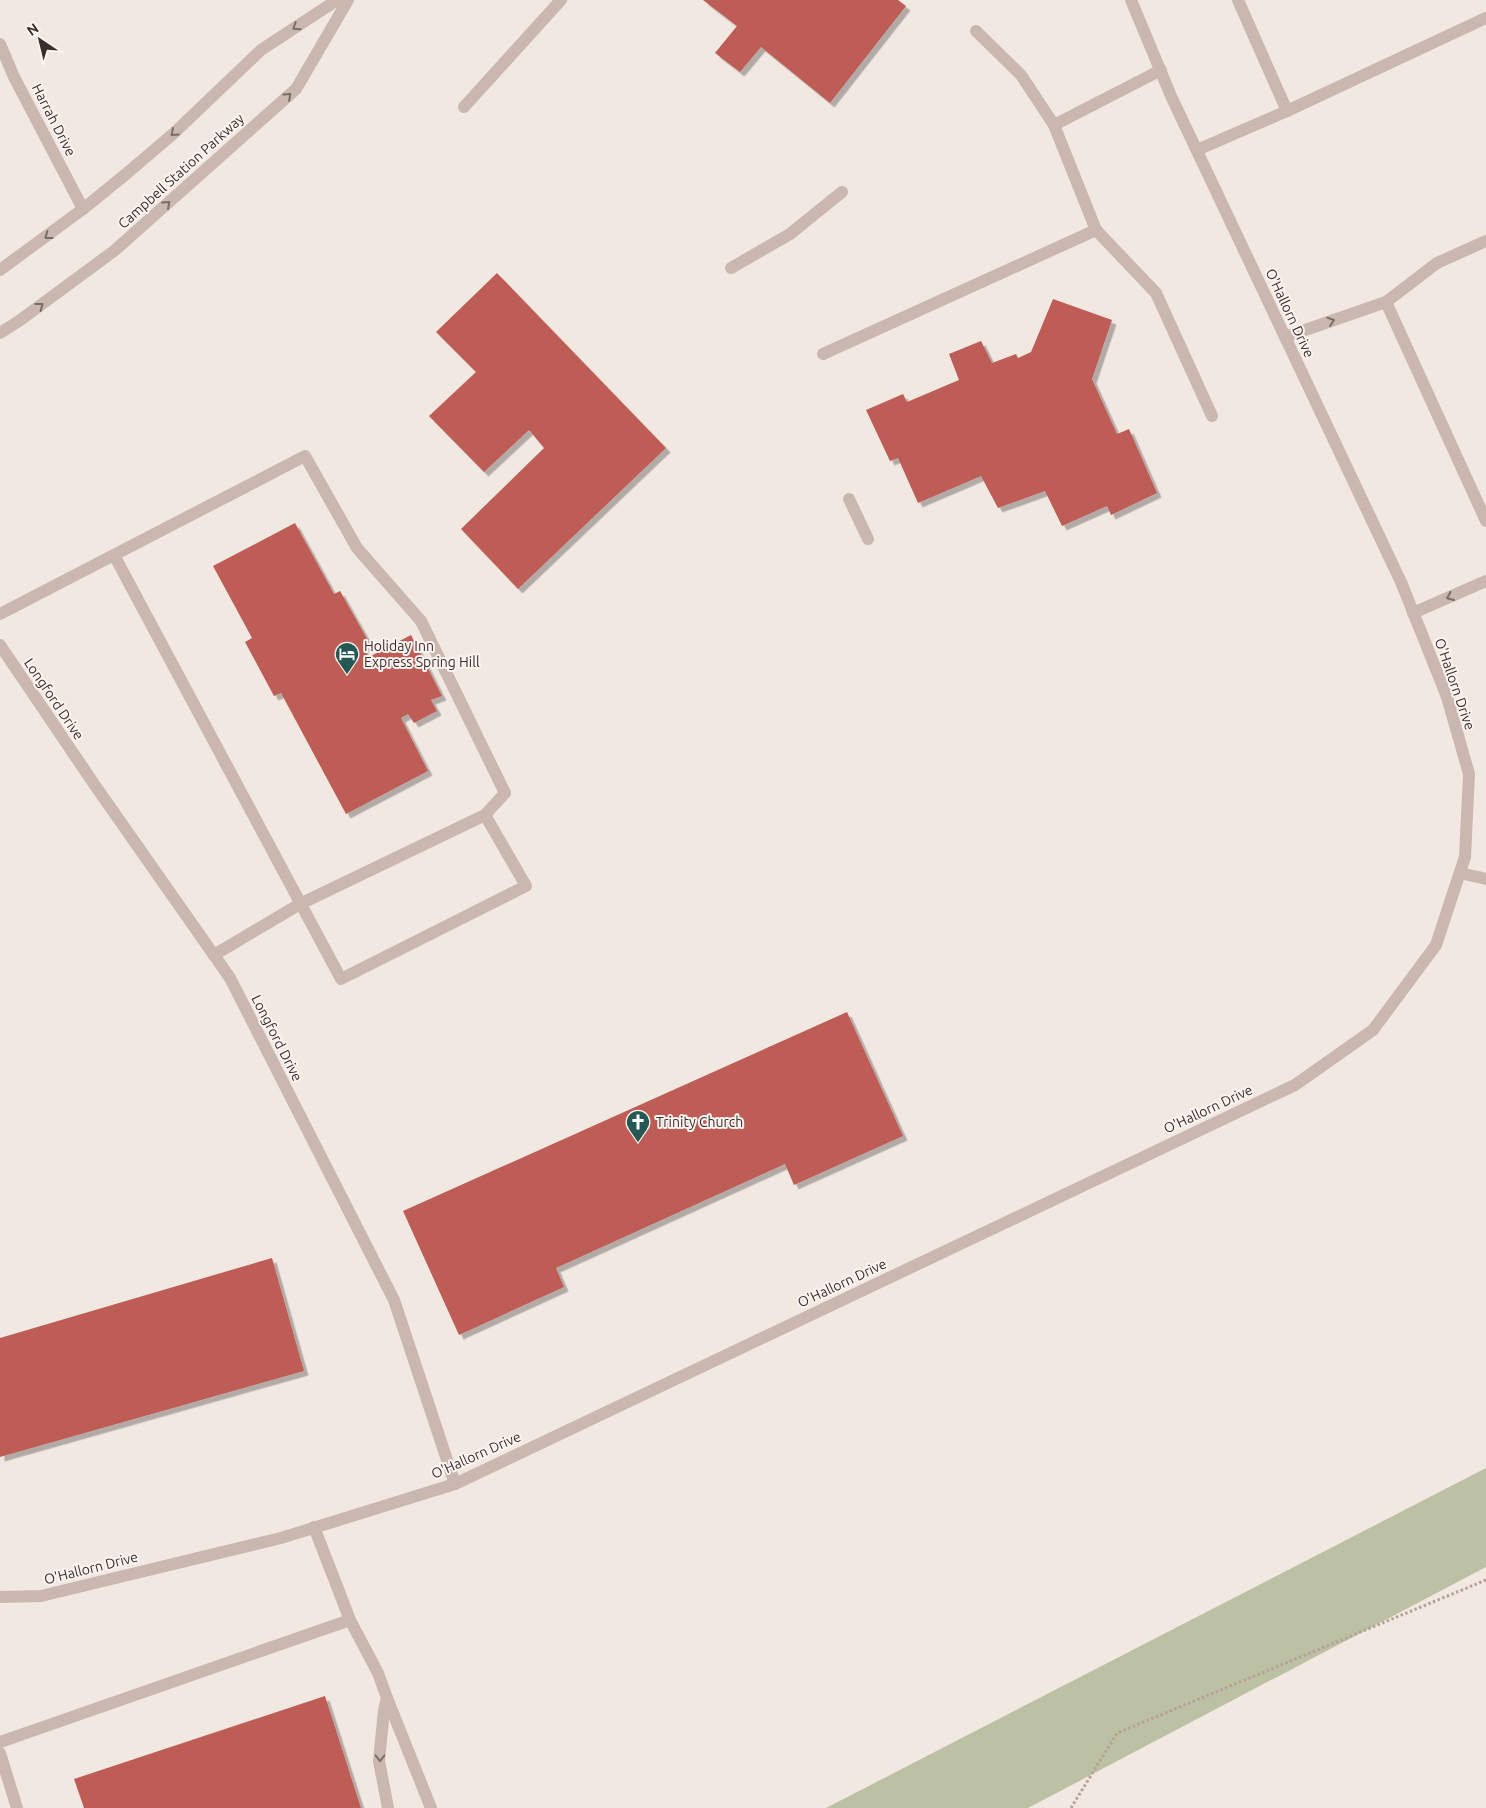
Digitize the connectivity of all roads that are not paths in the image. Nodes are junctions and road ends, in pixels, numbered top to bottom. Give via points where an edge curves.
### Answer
1 (337, 0) edge
2 (348, 0) edge
3 (561, 0) edge
4 (1131, 0) edge
5 (1238, 0) edge
6 (1486, 18) edge
7 (976, 31) dead end
8 (0, 44) edge
9 (1160, 70) junction
10 (464, 107) dead end
11 (1288, 110) junction
12 (1054, 125) junction
13 (1197, 150) junction
14 (842, 192) dead end
15 (83, 209) junction
16 (1096, 230) junction
17 (1486, 241) edge
18 (730, 268) dead end
19 (0, 270) edge
20 (1386, 302) junction
21 (0, 333) edge
22 (1285, 337) junction
23 (823, 354) dead end
24 (1212, 416) dead end
25 (849, 499) dead end
26 (1486, 521) edge
27 (868, 539) dead end
28 (114, 555) junction
29 (1486, 581) edge
30 (1413, 613) junction
31 (0, 614) edge
32 (0, 645) edge
33 (485, 815) junction
34 (1460, 873) junction
35 (1486, 879) edge
36 (300, 904) junction
37 (214, 955) junction
38 (455, 1484) junction
39 (314, 1527) junction
40 (0, 1596) edge
41 (350, 1620) junction
42 (386, 1704) junction
43 (0, 1742) edge
44 (0, 1753) edge
45 (17, 1808) edge
46 (388, 1808) edge
47 (431, 1808) edge

1 -> 15 street via 261,50 173,134
21 -> 2 street, Campbell Station Parkway via 114,251 296,89
3 - 10 street
4 - 9 street, O'Hallorn Drive
5 - 11 street
6 - 11 street
7 - 12 street via 1021,75
8 - 15 street, Harrah Drive
9 - 12 street
9 - 13 street, O'Hallorn Drive
11 - 13 street
12 - 16 street
13 - 22 street, O'Hallorn Drive
14 - 18 street via 790,234
15 -> 19 street
16 - 23 street
16 - 24 street via 1156,293
17 - 20 street via 1438,263
22 -> 20 street
20 - 26 street
22 - 30 street, O'Hallorn Drive
25 - 27 street
28 - 31 street
28 - 33 street via 305,456 357,548 421,622 505,793
28 - 36 street
29 -> 30 street
30 - 34 street, O'Hallorn Drive via 1447,697 1469,774 1465,858
32 - 37 street, Longford Drive
33 - 36 street
33 - 36 street via 526,886 340,979
34 - 35 street
34 - 38 street, O'Hallorn Drive via 1436,945 1373,1030 1295,1085
36 - 37 street
37 - 38 street, Longford Drive via 230,978 394,1300
38 - 39 street, O'Hallorn Drive
39 - 40 street, O'Hallorn Drive via 281,1538 41,1596
39 - 41 street
41 - 42 street via 378,1674
41 - 43 street
42 -> 46 street via 379,1761
42 - 47 street
44 - 45 street

